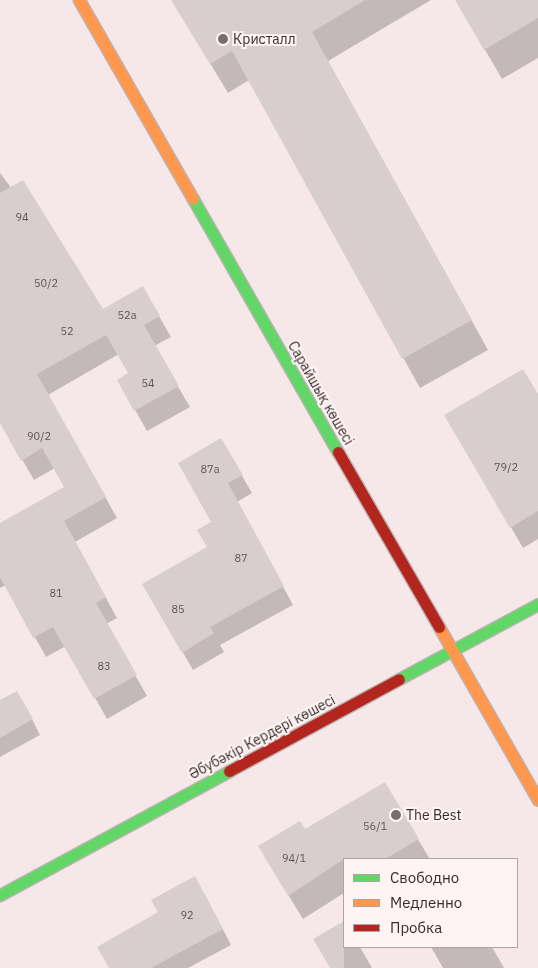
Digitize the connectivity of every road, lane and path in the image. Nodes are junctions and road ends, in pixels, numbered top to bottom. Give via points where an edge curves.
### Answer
1 (79, 0) edge
2 (538, 604) edge
3 (452, 652) junction
4 (538, 800) edge
5 (0, 896) edge

1 - 3 street, Сарайшық көшесі
2 - 3 street, Әбубәкір Кердері көшесі
3 - 4 street, Сарайшық көшесі
3 - 5 street, Әбубәкір Кердері көшесі

